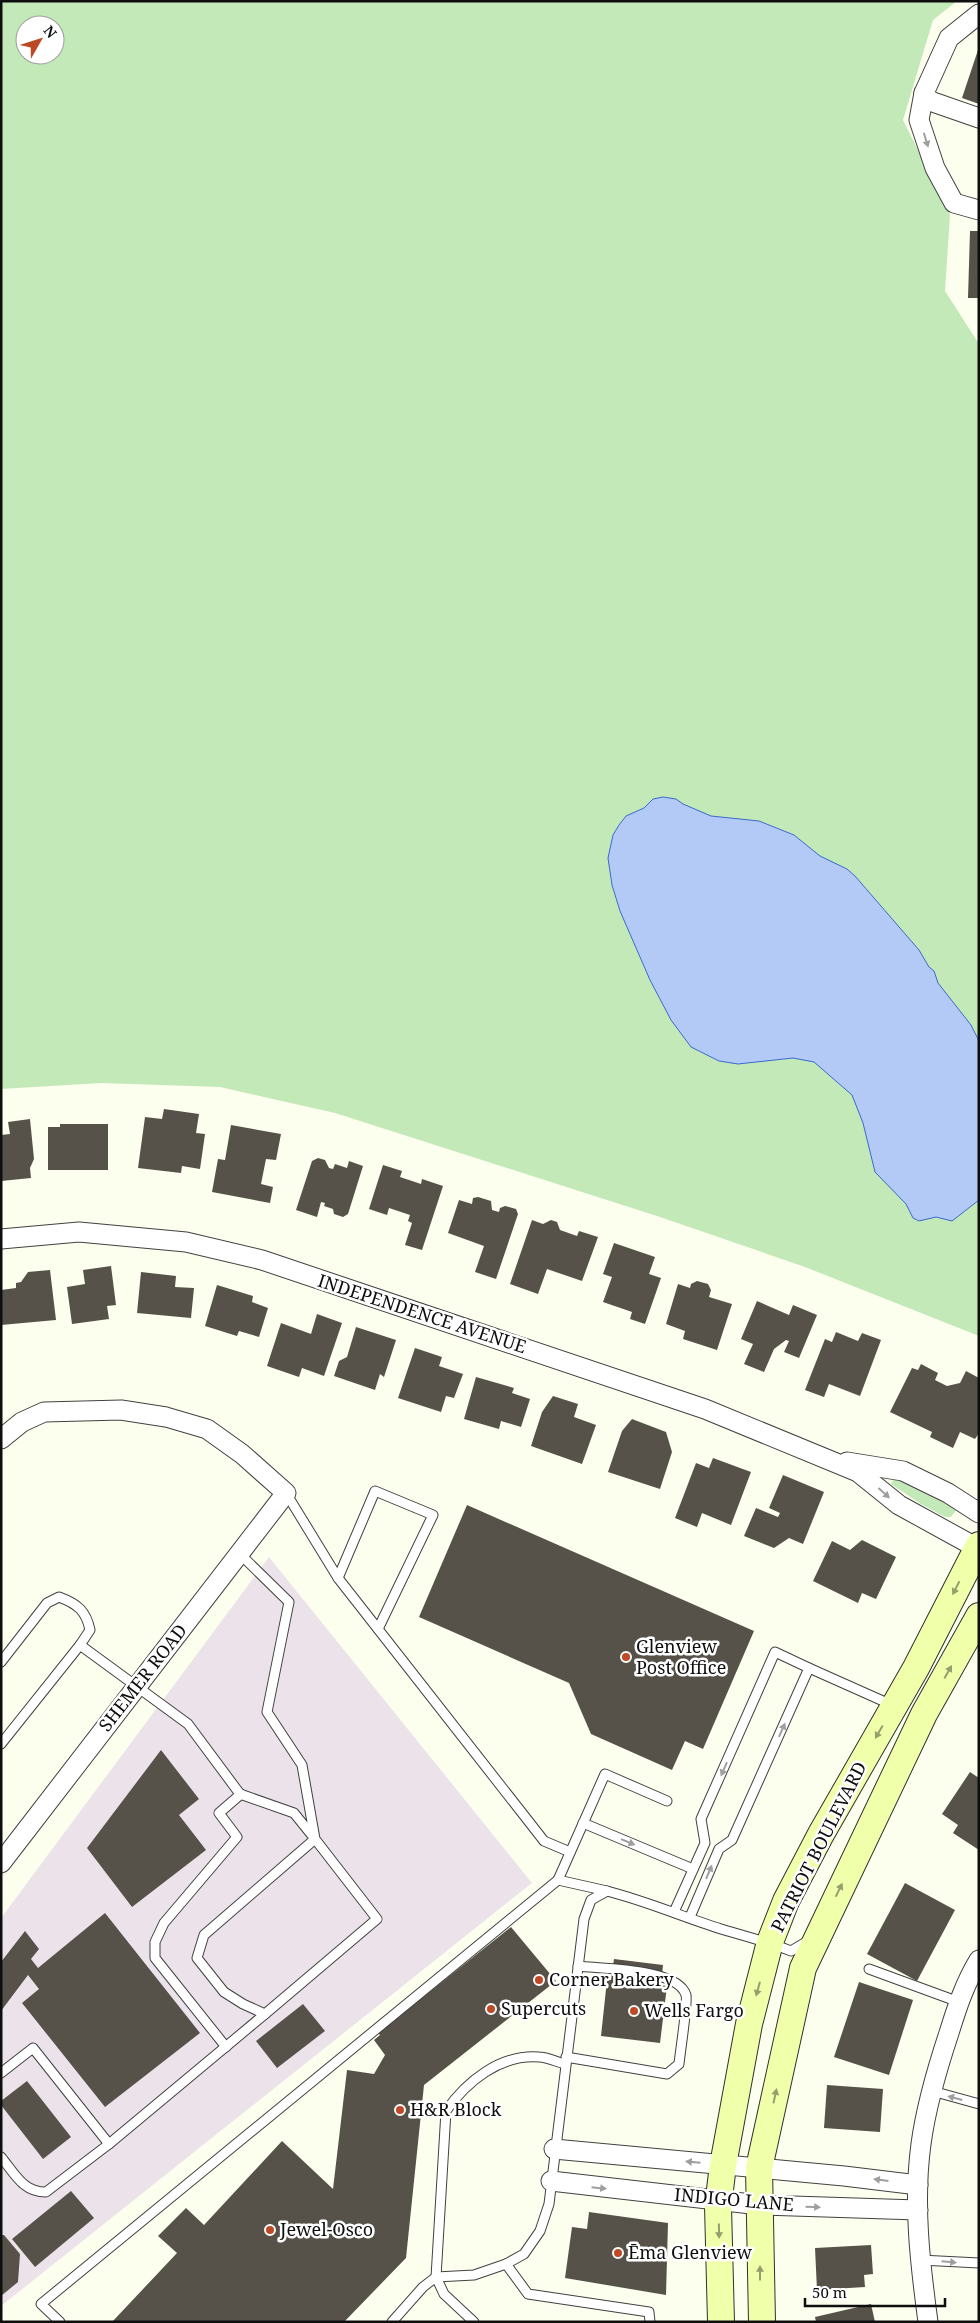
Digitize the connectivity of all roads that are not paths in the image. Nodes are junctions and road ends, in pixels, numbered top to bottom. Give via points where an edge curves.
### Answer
1 (979, 14) edge
2 (924, 93) junction
3 (979, 118) edge
4 (979, 210) edge
5 (1, 1239) edge
6 (1, 1439) edge
7 (829, 1459) junction
8 (286, 1493) junction
9 (979, 1513) edge
10 (978, 1548) edge
11 (239, 1553) junction
12 (338, 1578) junction
13 (979, 1616) edge
14 (378, 1629) junction
15 (80, 1645) junction
16 (1, 1662) edge
17 (809, 1668) junction
18 (136, 1688) junction
19 (894, 1706) junction
20 (1, 1744) edge
21 (241, 1794) junction
22 (667, 1801) dead end
23 (583, 1823) junction
24 (315, 1839) junction
25 (705, 1843) junction
26 (719, 1849) junction
27 (570, 1852) junction
28 (3, 1857) edge
29 (693, 1870) junction
30 (558, 1880) junction
31 (607, 1891) junction
32 (674, 1912) junction
33 (690, 1917) junction
34 (818, 1934) junction
35 (770, 1942) junction
36 (979, 1960) edge
37 (578, 1966) junction
38 (869, 1969) dead end
39 (959, 2002) junction
40 (265, 2014) junction
41 (226, 2047) junction
42 (565, 2060) junction
43 (1, 2073) edge
44 (932, 2091) junction
45 (979, 2104) edge
46 (109, 2144) junction
47 (554, 2150) junction
48 (1, 2157) edge
49 (723, 2165) junction
50 (759, 2168) junction
51 (551, 2181) junction
52 (918, 2185) junction
53 (719, 2200) junction
54 (760, 2205) junction
55 (918, 2210) junction
56 (920, 2260) junction
57 (979, 2263) edge
58 (506, 2264) junction
59 (436, 2277) junction
60 (60, 2322) edge
61 (392, 2322) edge
62 (474, 2322) edge
63 (650, 2322) edge
64 (721, 2322) edge
65 (762, 2322) edge
66 (928, 2322) edge

1 - 2 street via 949,38
2 - 3 street via 930,101
2 -> 4 street via 919,120 934,168 954,203
5 - 7 street, INDEPENDENCE AVENUE via 79,1232 186,1242 262,1260 705,1409
6 - 8 street via 22,1422 44,1412 120,1410 166,1417 207,1429 242,1454
7 - 9 street, INDEPENDENCE AVENUE via 903,1471 948,1493
7 -> 10 street, INDEPENDENCE AVENUE via 858,1472 899,1505
8 - 11 street, SHEMER ROAD
8 - 12 lane
10 -> 19 main road, PATRIOT BOULEVARD
11 - 18 street, SHEMER ROAD
11 - 24 lane via 289,1602 267,1712 302,1765
12 - 14 lane
12 - 14 lane via 375,1491 432,1515
34 -> 13 main road, PATRIOT BOULEVARD via 924,1714
14 - 27 lane via 544,1841
15 - 16 lane via 90,1630 86,1614 71,1601 60,1597 47,1603
15 - 18 lane
15 - 20 lane
17 - 19 lane
17 -> 25 lane via 775,1652 701,1819
26 -> 17 lane via 732,1840
18 - 21 lane via 188,1724
18 - 28 street, SHEMER ROAD
19 -> 35 main road, PATRIOT BOULEVARD via 821,1834 786,1902
21 - 24 lane via 294,1813
21 - 41 lane via 219,1812 237,1837 164,1923 155,1942 155,1958
22 - 23 lane via 605,1774
23 - 27 lane
23 -> 29 lane
24 - 40 lane via 377,1919
24 - 40 lane via 204,1935 199,1948 197,1958 224,1992
25 - 26 lane
25 - 29 lane
33 -> 26 lane
27 - 30 lane
29 - 32 lane
30 - 31 lane
30 - 60 lane via 42,2304
31 - 32 lane
31 - 37 lane via 589,1904
32 - 33 lane
33 - 35 lane via 720,1929
34 - 35 lane via 791,1951
50 -> 34 main road, PATRIOT BOULEVARD via 803,1968
35 -> 49 main road, PATRIOT BOULEVARD via 748,2024
36 - 39 street
37 - 42 lane
37 - 42 lane via 662,1975 679,1983 686,1995 679,2064 667,2074
38 - 39 lane
39 - 44 street
40 - 41 lane
41 - 46 lane
42 - 47 lane
42 - 59 lane via 538,2056 509,2060 474,2080 446,2111
43 - 46 lane via 33,2048
45 -> 44 lane
44 - 52 street via 921,2144
46 - 48 lane via 46,2192 27,2189
49 -> 47 street, INDIGO LANE
47 - 51 lane
49 - 50 street, INDIGO LANE
49 - 53 main road, PATRIOT BOULEVARD
52 -> 50 street, INDIGO LANE
50 - 54 main road, PATRIOT BOULEVARD
51 -> 53 street, INDIGO LANE
51 - 58 lane via 540,2231 524,2254
52 - 55 street
53 - 54 street, INDIGO LANE
53 -> 64 main road, PATRIOT BOULEVARD
54 -> 55 street, INDIGO LANE
65 -> 54 main road, PATRIOT BOULEVARD
55 - 56 street
56 -> 57 lane
56 - 66 street
58 - 59 lane via 474,2275
58 - 63 lane via 528,2294 649,2312
59 - 61 lane
59 - 62 lane via 444,2294

